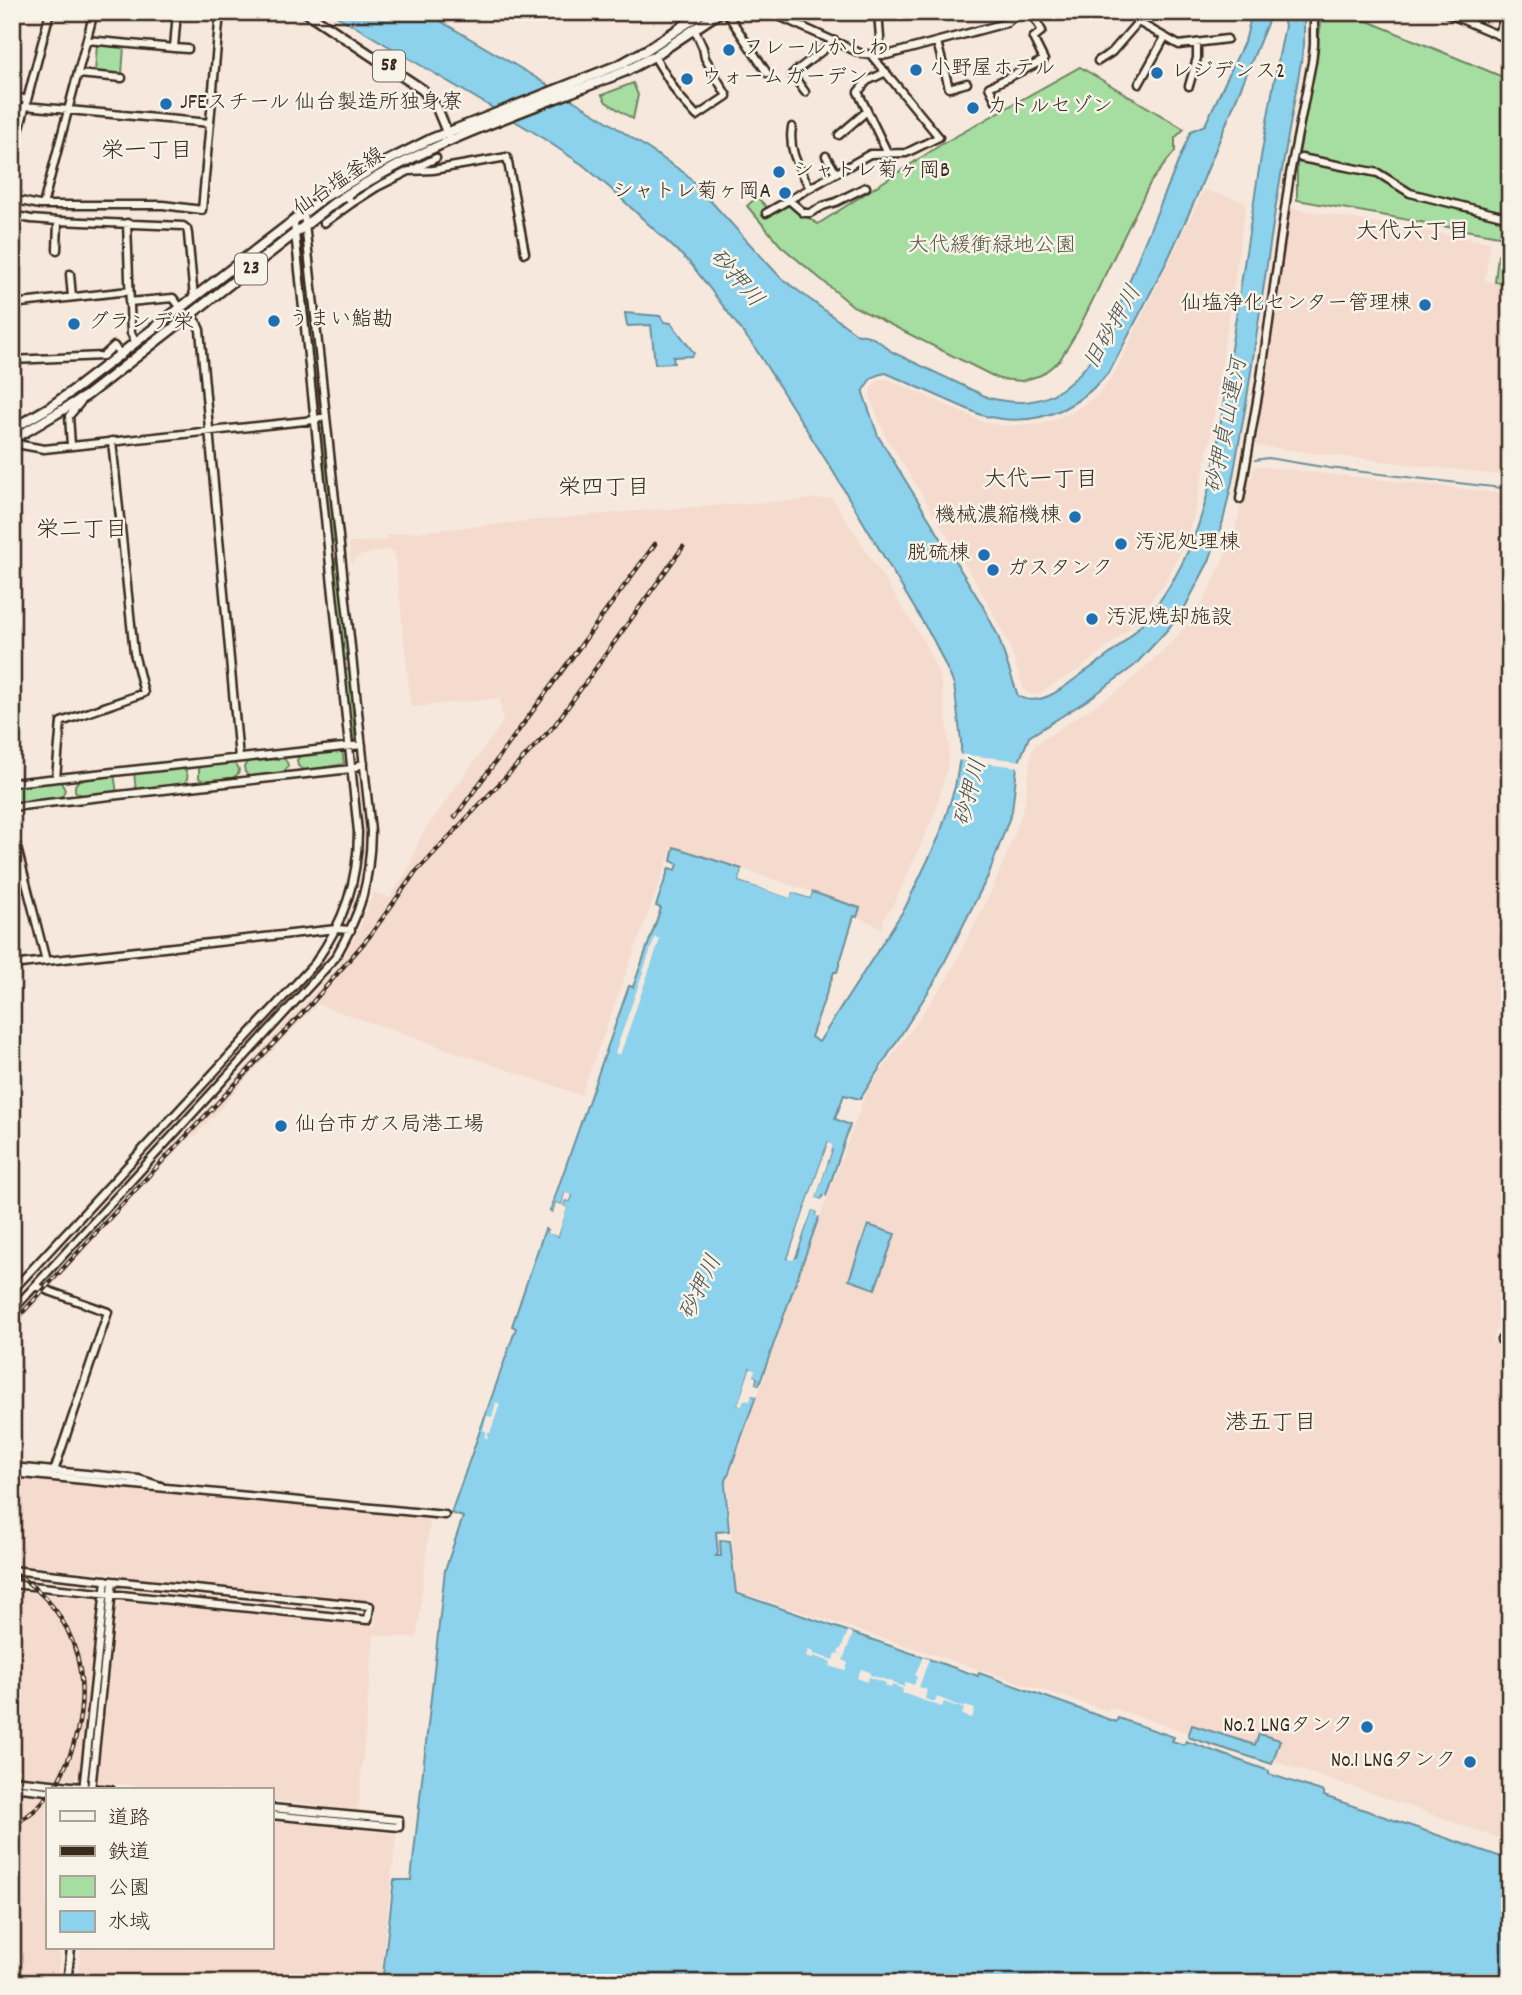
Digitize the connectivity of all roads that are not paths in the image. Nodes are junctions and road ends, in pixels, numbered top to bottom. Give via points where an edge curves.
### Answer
1 (50, 12) edge
2 (94, 12) edge
3 (141, 12) edge
4 (220, 12) edge
5 (306, 12) edge
6 (704, 12) edge
7 (720, 12) edge
8 (726, 12) edge
9 (769, 12) edge
10 (904, 12) edge
11 (1020, 12) edge
12 (1031, 12) edge
13 (1135, 12) edge
14 (1314, 12) edge
15 (1444, 12) edge
16 (1508, 12) edge
17 (177, 14) edge
18 (878, 14) edge
19 (1138, 22) junction
20 (695, 30) junction
21 (1497, 35) junction
22 (1165, 37) junction
23 (1227, 39) dead end
24 (87, 40) junction
25 (1510, 40) edge
26 (835, 41) junction
27 (937, 42) junction
28 (1197, 43) junction
29 (174, 48) junction
30 (188, 49) dead end
31 (654, 56) junction
32 (875, 56) junction
33 (1098, 61) dead end
34 (886, 72) junction
35 (767, 73) dead end
36 (78, 75) junction
37 (122, 78) dead end
38 (967, 83) dead end
39 (1139, 84) dead end
40 (1189, 86) dead end
41 (570, 90) junction
42 (805, 92) dead end
43 (12, 96) edge
44 (996, 100) dead end
45 (26, 103) junction
46 (68, 111) junction
47 (867, 111) junction
48 (210, 123) junction
49 (792, 127) dead end
50 (839, 135) dead end
51 (449, 136) junction
52 (887, 154) junction
53 (826, 156) dead end
54 (12, 158) edge
55 (436, 158) dead end
56 (1301, 158) dead end
57 (409, 171) junction
58 (835, 173) junction
59 (866, 187) dead end
60 (810, 188) junction
61 (346, 195) junction
62 (12, 199) edge
63 (789, 200) junction
64 (352, 203) junction
65 (43, 205) junction
66 (766, 213) dead end
67 (304, 214) junction
68 (12, 215) edge
69 (1510, 218) edge
70 (58, 221) junction
71 (127, 223) junction
72 (294, 223) junction
73 (324, 223) dead end
74 (305, 227) junction
75 (295, 235) junction
76 (57, 250) dead end
77 (525, 253) dead end
78 (70, 274) dead end
79 (129, 291) junction
80 (72, 297) junction
81 (194, 298) junction
82 (129, 302) junction
83 (12, 304) edge
84 (181, 308) junction
85 (190, 315) junction
86 (317, 337) junction
87 (306, 338) junction
88 (136, 343) junction
89 (121, 356) junction
90 (12, 360) edge
91 (86, 396) junction
92 (326, 416) junction
93 (314, 419) junction
94 (12, 429) edge
95 (209, 430) junction
96 (12, 440) edge
97 (112, 441) junction
98 (71, 445) junction
99 (1240, 499) dead end
100 (362, 745) junction
101 (349, 746) junction
102 (239, 758) junction
103 (364, 763) junction
104 (351, 769) junction
105 (56, 778) junction
106 (12, 783) edge
107 (12, 807) edge
108 (12, 828) edge
109 (336, 929) junction
110 (351, 930) junction
111 (46, 961) junction
112 (12, 965) edge
113 (129, 1164) junction
114 (138, 1172) junction
115 (35, 1286) junction
116 (12, 1291) edge
117 (12, 1311) edge
118 (1510, 1328) edge
119 (1501, 1340) dead end
120 (12, 1467) edge
121 (12, 1473) edge
122 (53, 1474) junction
123 (445, 1515) dead end
124 (12, 1570) edge
125 (110, 1580) junction
126 (12, 1584) edge
127 (108, 1593) junction
128 (12, 1780) edge
129 (12, 1787) edge
130 (80, 1788) edge
131 (88, 1788) edge
132 (46, 1791) edge
133 (273, 1808) edge
134 (273, 1815) edge
135 (71, 1950) edge
136 (67, 1983) edge

1 - 45 street
2 - 24 street
3 - 17 street
4 - 48 street
5 - 51 main road, 58 via 422,90 437,108
6 - 41 main road, 仙台塩釜線 / 23 via 639,54
7 - 20 main road, 仙台塩釜線 / 23
8 - 35 street
9 - 26 street
10 - 18 street
11 - 27 street via 1006,23
12 - 44 street via 1042,32 1033,38 1044,60 989,88
13 - 19 street
14 - 99 street via 1314,45
15 - 21 street
16 - 21 street
17 - 29 street
18 - 32 street via 880,38
19 - 22 street
19 - 33 street
20 - 31 main road, 仙台塩釜線 / 23
20 - 31 street via 727,96 697,116
21 - 25 street
22 - 28 street via 1179,45
22 - 39 street
23 - 28 street
24 - 29 street
24 - 36 street
26 - 32 street
26 - 42 street via 792,74
27 - 32 street
27 - 38 street via 949,88
28 - 40 street
29 - 30 street
31 - 41 main road, 仙台塩釜線 / 23
32 - 34 street
34 - 47 street via 867,81 858,92
34 - 52 street via 939,137 906,153
36 - 37 street
36 - 46 street
41 - 51 main road, 仙台塩釜線 / 23
43 - 45 street
45 - 46 street
45 - 54 street
46 - 48 street
46 - 65 street
47 - 50 street
47 - 52 street
48 - 65 street via 202,209
49 - 60 street via 793,156
51 - 61 main road, 仙台塩釜線 / 23
51 - 67 main road, 仙台塩釜線 / 23 via 377,166
52 - 58 street via 870,154
53 - 58 street
55 - 57 street
56 - 69 street via 1378,173 1410,194
57 - 64 street
57 - 77 street via 507,157
58 - 60 street
59 - 63 street via 810,214
60 - 63 street
61 - 64 street
61 - 74 main road, 仙台塩釜線 / 23
62 - 65 street
63 - 66 street
64 - 73 street
67 - 72 main road, 仙台塩釜線 / 23
67 - 74 street
68 - 70 street
70 - 71 street
70 - 76 street
71 - 79 street
71 - 81 street via 178,224 187,229
72 - 75 street
72 - 81 main road, 仙台塩釜線 / 23
74 - 75 main road, 仙台塩釜線 / 23
74 - 86 street
75 - 85 main road, 仙台塩釜線 / 23
75 - 87 street
78 - 80 street
79 - 80 street
79 - 82 street
80 - 83 street
81 - 84 main road, 仙台塩釜線 / 23
82 - 84 street via 173,298
82 - 88 street
84 - 88 main road, 仙台塩釜線 / 23
85 - 91 main road, 仙台塩釜線 / 23
85 - 95 street via 200,330
86 - 87 street
86 - 92 street
87 - 93 street
88 - 89 main road, 仙台塩釜線 / 23
89 - 90 street via 114,346 103,356
89 - 94 main road, 仙台塩釜線 / 23
91 - 96 main road, 仙台塩釜線 / 23
91 - 98 street via 69,416
92 - 93 street
92 - 100 street
93 - 95 street
93 - 101 street
95 - 97 street
95 - 102 street
96 - 98 street via 34,448
97 - 98 street
97 - 105 street via 134,653 144,693 61,723
100 - 101 street
100 - 103 street
101 - 102 street
101 - 104 street
102 - 105 street
103 - 104 street
103 - 110 street via 370,864
104 - 107 street
104 - 109 street via 358,852 349,899
105 - 106 street
108 - 111 street
109 - 110 street
109 - 111 street
109 - 113 street via 315,963
110 - 114 street via 335,958
111 - 112 street
113 - 114 street
113 - 116 street
114 - 115 street
115 - 117 street
115 - 122 street via 108,1312
118 - 119 street
120 - 122 street
121 - 122 street
122 - 123 street
124 - 125 street
125 - 127 street
125 - 127 street via 370,1606 368,1620
126 - 127 street
127 - 131 street
128 - 130 street
129 - 132 street
133 - 134 street via 399,1820 399,1827
135 - 136 street

